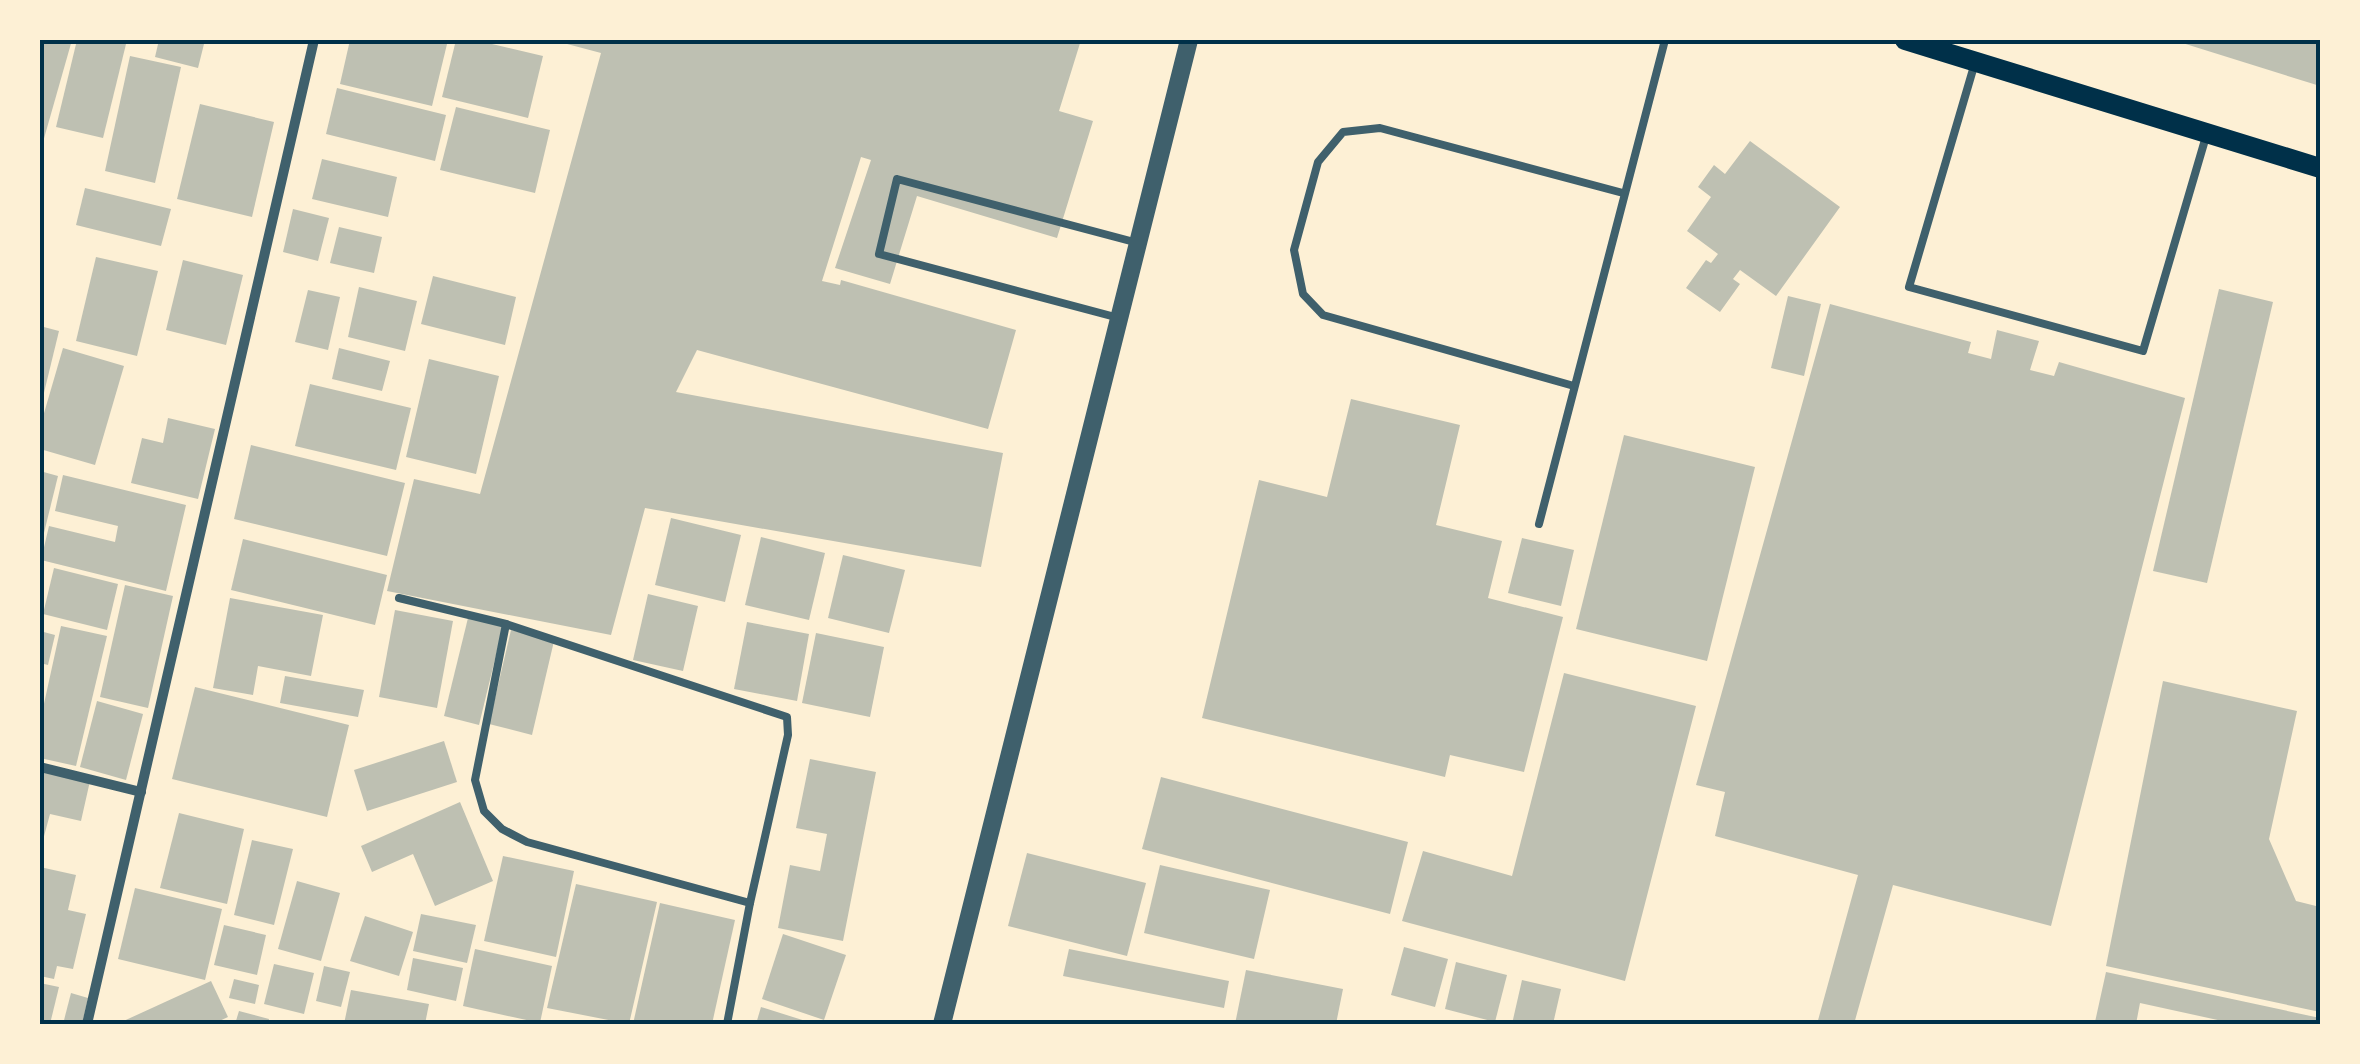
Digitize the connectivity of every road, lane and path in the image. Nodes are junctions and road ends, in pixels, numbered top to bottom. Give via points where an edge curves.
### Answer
1 (314, 40) edge
2 (1189, 40) edge
3 (1664, 40) edge
4 (1905, 40) edge
5 (1976, 62) junction
6 (2207, 133) junction
7 (2320, 168) edge
8 (1623, 193) junction
9 (1138, 244) junction
10 (1119, 318) junction
11 (1574, 386) junction
12 (1540, 524) dead end
13 (399, 598) dead end
14 (506, 624) junction
15 (40, 767) edge
16 (140, 792) junction
17 (750, 902) junction
18 (87, 1024) edge
19 (727, 1024) edge
20 (942, 1024) edge

1 - 16 street
2 - 9 street
3 - 8 lane
4 - 5 main road
5 - 6 main road
5 - 6 lane via 1908,287 2143,351
6 - 7 main road
8 - 11 lane
8 - 11 lane via 1380,128 1344,132 1318,162 1294,250 1303,294 1323,315
9 - 10 street
9 - 10 lane via 897,178 892,197 878,254
10 - 20 street
11 - 12 lane
13 - 14 lane
14 - 17 lane via 476,780 484,812 527,842
14 - 17 lane via 787,718
15 - 16 street
16 - 18 street
17 - 19 lane

